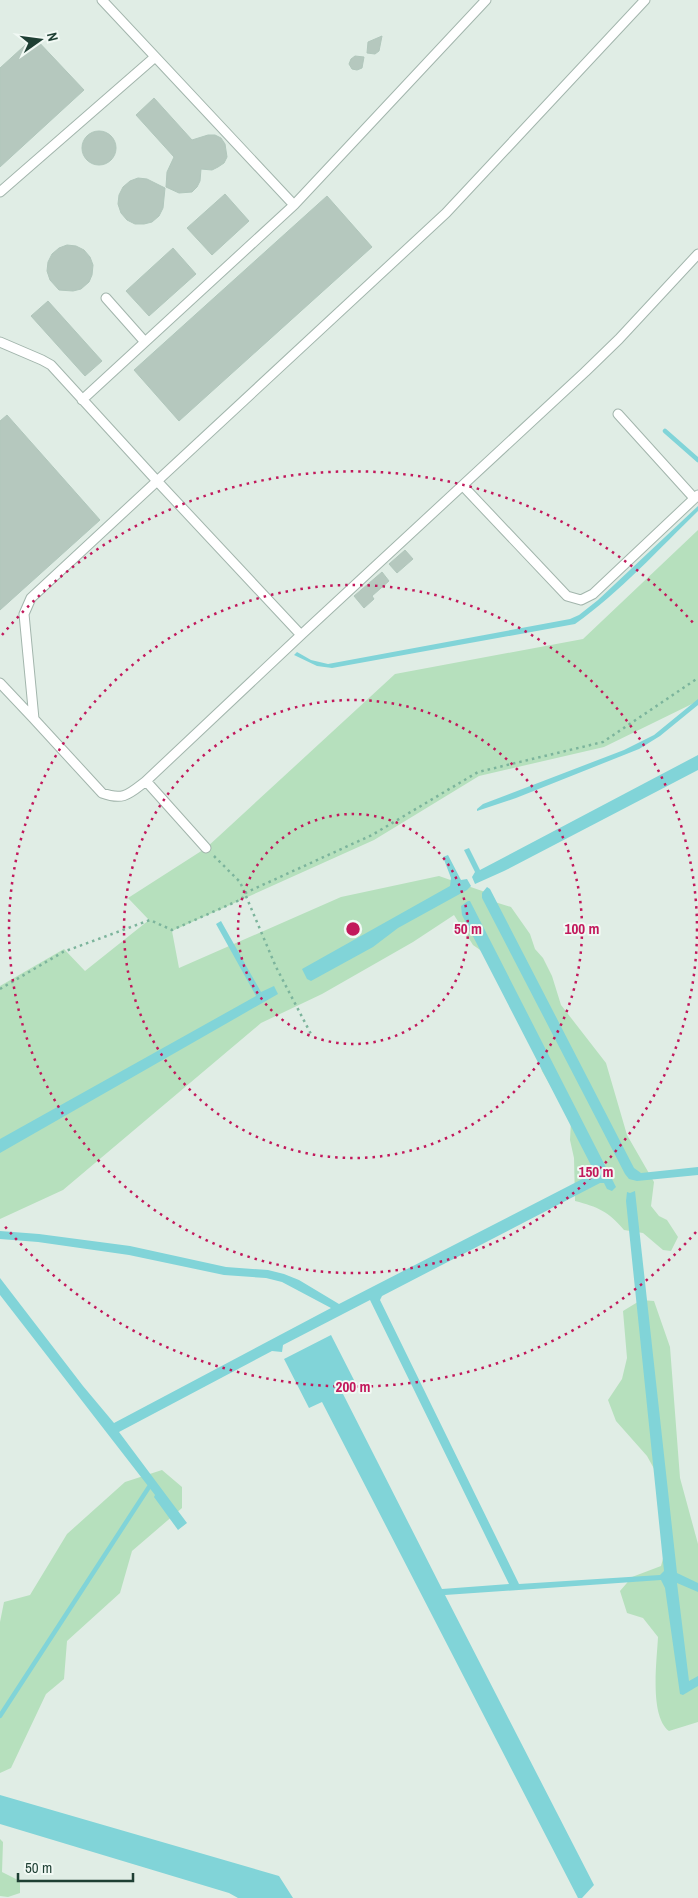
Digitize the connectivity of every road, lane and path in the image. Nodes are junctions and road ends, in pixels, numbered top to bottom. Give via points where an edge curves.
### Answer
1 (102, 0) edge
2 (486, 0) edge
3 (645, 0) edge
4 (155, 57) junction
5 (0, 192) edge
6 (294, 205) junction
7 (698, 254) edge
8 (106, 298) dead end
9 (0, 342) edge
10 (146, 342) junction
11 (82, 400) junction
12 (618, 414) dead end
13 (157, 481) junction
14 (463, 486) junction
15 (696, 497) edge
16 (301, 635) junction
17 (698, 678) edge
18 (0, 683) edge
19 (34, 719) junction
20 (146, 781) junction
21 (206, 848) joint
22 (244, 893) junction
23 (0, 989) edge
24 (312, 1036) dead end

1 - 4 lane
2 - 6 lane
3 - 13 lane via 446,213
4 - 5 lane
4 - 6 lane
6 - 10 lane
7 - 14 lane via 619,339
8 - 10 lane
9 - 11 lane via 51,365
10 - 11 lane
11 - 13 lane
12 - 15 lane
13 - 16 lane
13 - 19 lane via 31,598 24,614
14 - 15 lane via 567,596 581,600 593,594
14 - 16 lane
16 - 20 lane
17 - 22 path via 603,742 478,772 372,836
18 - 19 lane
19 - 20 lane via 102,793 115,798 129,794
20 - 21 lane
21 - 22 path via 240,882
22 - 23 path via 242,899 172,930 150,920 63,952
22 - 24 path via 276,967

